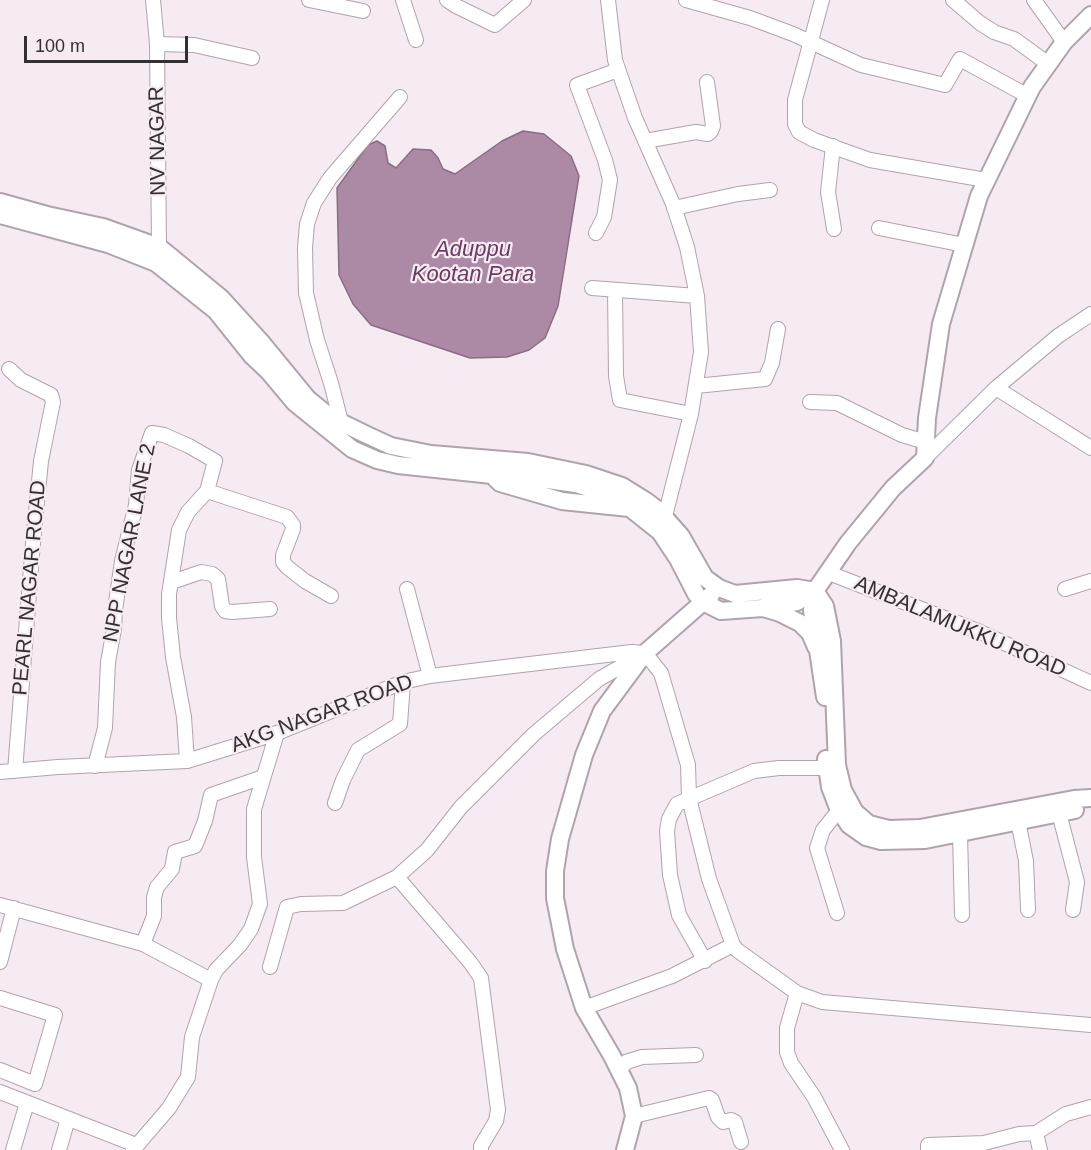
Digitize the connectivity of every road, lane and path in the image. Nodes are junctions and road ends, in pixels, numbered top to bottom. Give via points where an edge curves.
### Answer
1 (153, 0) edge
2 (309, 0) edge
3 (403, 0) edge
4 (447, 0) edge
5 (524, 0) edge
6 (608, 0) edge
7 (686, 0) edge
8 (822, 0) edge
9 (953, 0) edge
10 (1034, 0) edge
11 (363, 11) dead end
12 (1091, 15) edge
13 (416, 40) dead end
14 (1064, 42) junction
15 (157, 44) junction
16 (810, 44) junction
17 (252, 58) dead end
18 (1047, 63) junction
19 (618, 69) junction
20 (707, 82) dead end
21 (1028, 96) junction
22 (400, 97) dead end
23 (645, 141) junction
24 (833, 146) junction
25 (986, 180) junction
26 (770, 190) dead end
27 (0, 202) edge
28 (674, 208) junction
29 (0, 215) edge
30 (879, 228) dead end
31 (834, 229) dead end
32 (596, 233) dead end
33 (964, 245) junction
34 (158, 255) junction
35 (592, 288) dead end
36 (615, 290) junction
37 (697, 296) junction
38 (1091, 314) edge
39 (778, 329) dead end
40 (9, 369) dead end
41 (696, 386) junction
42 (996, 388) junction
43 (810, 402) dead end
44 (691, 414) junction
45 (337, 428) junction
46 (1091, 448) edge
47 (926, 450) junction
48 (494, 467) junction
49 (207, 491) junction
50 (662, 525) junction
51 (829, 573) junction
52 (1091, 581) edge
53 (171, 582) junction
54 (718, 588) junction
55 (407, 589) dead end
56 (1065, 589) dead end
57 (815, 591) junction
58 (331, 596) dead end
59 (703, 602) junction
60 (763, 608) junction
61 (270, 609) dead end
62 (816, 647) junction
63 (645, 653) junction
64 (430, 676) junction
65 (403, 682) junction
66 (1091, 683) edge
67 (277, 733) junction
68 (830, 736) junction
69 (187, 761) junction
70 (95, 766) junction
71 (827, 768) junction
72 (15, 771) junction
73 (0, 772) edge
74 (263, 777) junction
75 (689, 798) junction
76 (1091, 798) edge
77 (335, 802) dead end
78 (1091, 808) edge
79 (839, 810) junction
80 (1059, 813) junction
81 (1018, 821) junction
82 (970, 827) junction
83 (397, 877) junction
84 (0, 905) edge
85 (14, 908) junction
86 (1028, 910) dead end
87 (1072, 910) dead end
88 (837, 913) dead end
89 (962, 915) dead end
90 (143, 944) junction
91 (733, 945) junction
92 (705, 961) junction
93 (0, 962) edge
94 (270, 967) dead end
95 (211, 980) junction
96 (797, 993) junction
97 (0, 998) edge
98 (584, 1008) junction
99 (1091, 1025) edge
100 (696, 1055) dead end
101 (0, 1070) edge
102 (619, 1071) junction
103 (0, 1092) edge
104 (27, 1103) junction
105 (1091, 1107) edge
106 (634, 1116) junction
107 (68, 1119) junction
108 (1036, 1133) junction
109 (741, 1142) dead end
110 (134, 1148) edge
111 (13, 1150) edge
112 (59, 1150) edge
113 (481, 1150) edge
114 (625, 1150) edge
115 (842, 1150) edge
116 (928, 1150) edge
117 (1040, 1150) edge

1 - 15 street, NV NAGAR
2 - 11 street
3 - 13 street
4 - 5 street via 495,25
6 - 19 street
7 - 16 street via 750,18
8 - 16 street
9 - 18 street via 980,23 1014,39
10 - 14 street
12 - 14 main road
14 - 18 main road
15 - 17 street via 194,45
15 - 34 street, NV NAGAR
16 - 21 street via 861,65 945,85 960,59
16 - 24 street via 795,100 795,124 799,132
18 - 21 main road
19 - 23 street
19 - 32 street via 577,85 610,180 604,217
20 - 23 street via 713,126 708,134 696,132
21 - 25 main road
22 - 45 street via 330,178 314,203 307,224 306,293 331,383
23 - 28 street
24 - 25 street via 870,160
24 - 31 street via 828,181
25 - 33 main road
26 - 28 street
27 - 34 main road via 103,227
28 - 37 street
29 - 34 main road
30 - 33 street
33 - 47 main road via 942,324 927,418
34 - 45 main road via 216,311 252,356 274,368 295,403
35 - 36 street
36 - 37 street
36 - 44 street via 620,400
37 - 41 street via 701,352
38 - 42 street
39 - 41 street via 765,379
40 - 72 street, PEARL NAGAR ROAD via 53,398 35,519
41 - 44 street
42 - 46 street
42 - 47 street
43 - 47 street via 837,403
44 - 50 street
45 - 48 main road via 352,449 376,460 399,465
47 - 51 main road
48 - 50 main road via 520,476 576,484 616,497
48 - 50 main road via 528,462 622,486 646,501
49 - 53 street via 188,512 179,530
49 - 58 street via 287,517 293,529 283,562 305,582
49 - 70 street, NPP NAGAR LANE 2 via 215,461 189,446 152,433 139,470 136,504 121,570 108,662 105,728
50 - 54 main road via 681,536 705,578
50 - 59 main road
51 - 57 main road
51 - 66 street, AMBALAMUKKU ROAD via 978,631
52 - 56 street
53 - 61 street via 201,572 212,574 218,579 225,611
53 - 69 street via 169,618
54 - 57 main road via 735,594 797,588
54 - 59 main road
55 - 64 street
57 - 60 main road via 797,603
57 - 62 main road via 812,610
57 - 68 main road via 825,606 832,641
59 - 60 main road via 721,611
59 - 63 main road
60 - 62 main road via 800,623
62 - 68 main road
63 - 64 street, AKG NAGAR ROAD
63 - 75 street via 661,673 688,765
63 - 83 street via 599,679 534,734
63 - 98 main road via 602,711 584,755 560,839 555,898 565,949
64 - 65 street, AKG NAGAR ROAD
65 - 67 street, AKG NAGAR ROAD
65 - 77 street via 400,724 358,750
67 - 69 street, AKG NAGAR ROAD
67 - 74 street
68 - 71 main road
68 - 82 main road via 843,790 855,812 869,824 889,829
69 - 70 street, AKG NAGAR ROAD
70 - 72 street, AKG NAGAR ROAD
71 - 75 street via 754,771
71 - 79 main road
72 - 73 street, AKG NAGAR ROAD
74 - 90 street via 212,795 195,846 175,852 172,869 157,887 154,916
74 - 95 street via 254,809 254,857 260,904 251,929
75 - 91 street via 709,879
75 - 92 street via 677,804 669,819 667,849 679,915
76 - 82 main road
78 - 80 main road
79 - 82 main road via 849,825 866,837 881,841 925,840
79 - 88 street via 823,831 817,848
80 - 81 main road
80 - 87 street via 1077,882
81 - 82 main road
81 - 86 street via 1026,861
82 - 89 street
83 - 94 street via 343,903 286,907
83 - 113 street via 481,978 498,1110
84 - 85 street
85 - 90 street
85 - 93 street
90 - 95 street
91 - 92 street
91 - 96 street
92 - 98 street
95 - 110 street via 192,1037 188,1077 170,1108
96 - 99 street via 822,1002
96 - 115 street via 787,1028 787,1052
97 - 101 street via 55,1016 35,1084
98 - 102 main road
100 - 102 street via 642,1057 626,1062
102 - 106 main road
103 - 104 street
104 - 107 street
104 - 111 street
105 - 108 street via 1066,1114
106 - 109 street via 709,1098 718,1118 735,1122
106 - 114 main road
107 - 110 street
107 - 112 street
108 - 116 street via 984,1143 928,1145
108 - 117 street

